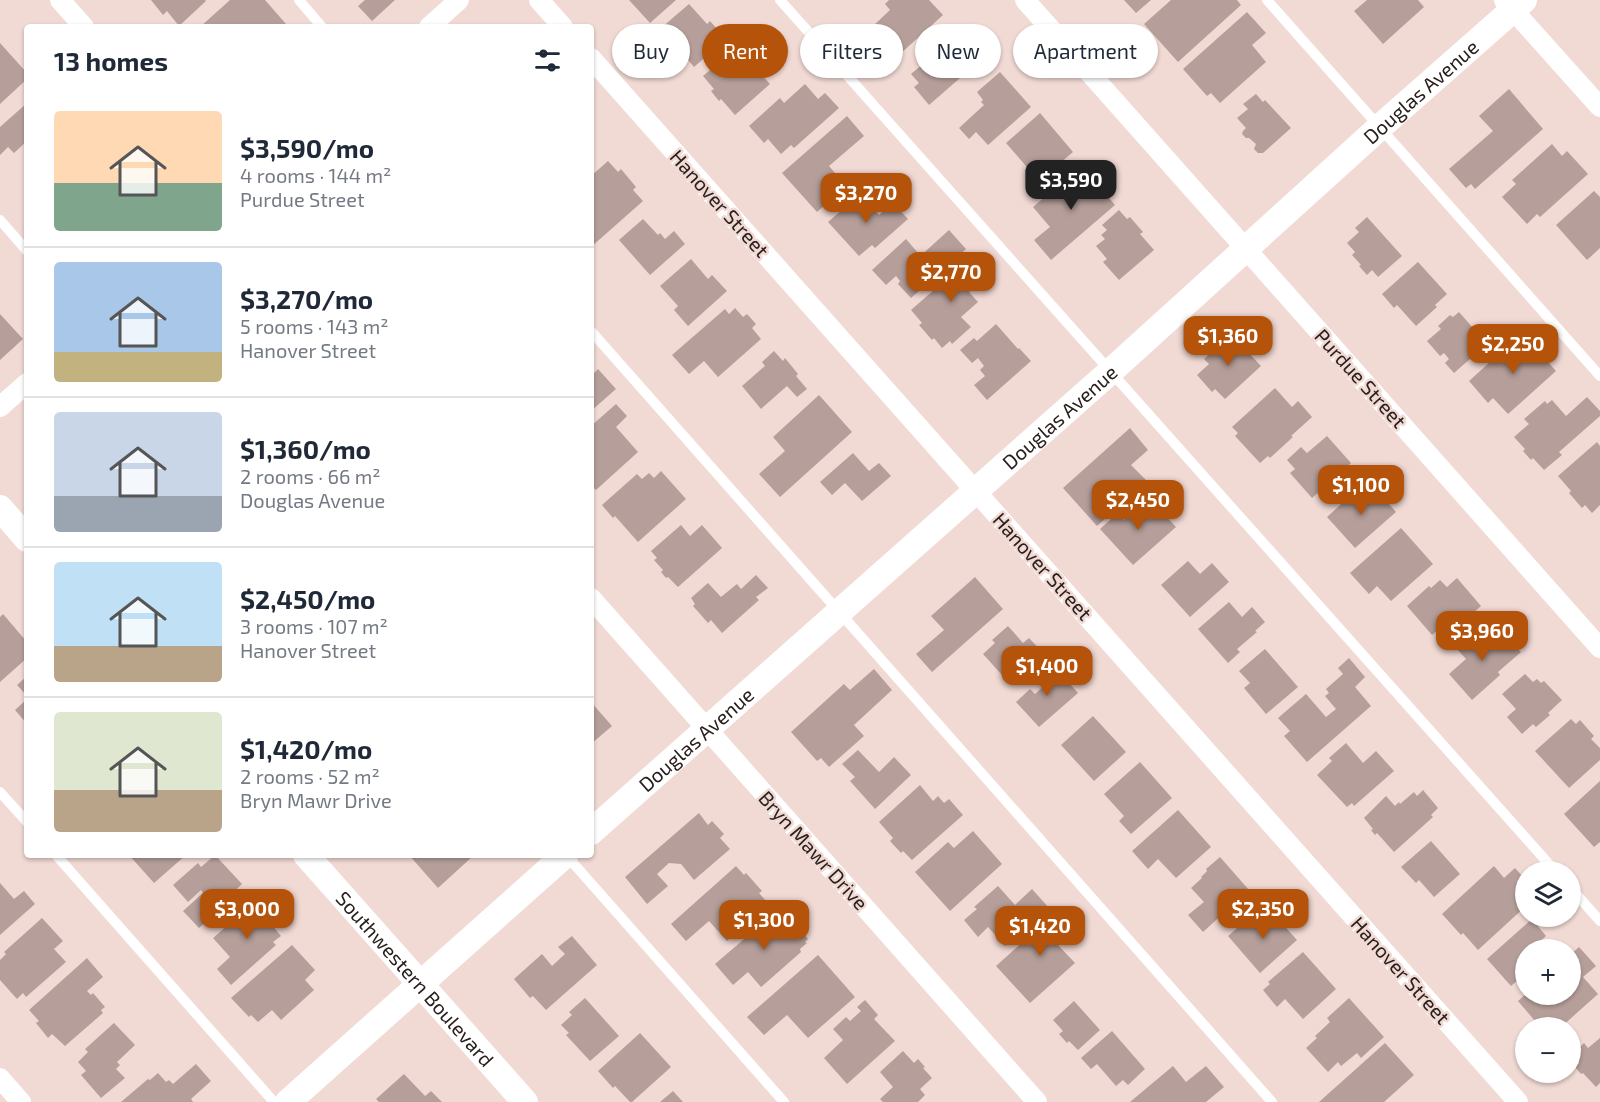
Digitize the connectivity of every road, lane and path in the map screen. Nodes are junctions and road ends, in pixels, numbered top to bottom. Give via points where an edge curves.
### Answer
1 (60, 0) edge
2 (299, 0) edge
3 (459, 0) edge
4 (539, 0) edge
5 (780, 0) edge
6 (1025, 0) edge
7 (1267, 0) edge
8 (1513, 3) edge
9 (81, 24) edge
10 (319, 24) edge
11 (432, 24) edge
12 (560, 24) edge
13 (594, 61) edge
14 (1600, 107) edge
15 (1380, 127) junction
16 (0, 220) edge
17 (24, 248) edge
18 (1245, 248) junction
19 (594, 334) edge
20 (1111, 371) junction
21 (1600, 376) edge
22 (24, 386) edge
23 (0, 407) edge
24 (976, 490) junction
25 (0, 508) edge
26 (24, 536) edge
27 (594, 601) edge
28 (840, 612) junction
29 (1600, 648) edge
30 (707, 729) junction
31 (0, 792) edge
32 (24, 819) edge
33 (594, 829) edge
34 (59, 858) edge
35 (309, 858) edge
36 (563, 858) edge
37 (569, 858) edge
38 (1546, 861) edge
39 (1581, 899) edge
40 (1600, 921) edge
41 (420, 984) junction
42 (0, 1078) edge
43 (21, 1102) edge
44 (274, 1102) edge
45 (288, 1102) edge
46 (525, 1102) edge
47 (784, 1102) edge
48 (1037, 1102) edge
49 (1272, 1102) edge
50 (1518, 1102) edge

1 - 9 street
2 - 10 lane
3 - 11 street
4 - 12 street
5 - 20 lane
6 - 18 street, Purdue Street
7 - 15 lane
8 - 14 street
8 - 15 street, Douglas Avenue
13 - 24 street, Hanover Street
15 - 18 street, Douglas Avenue
15 - 21 lane
16 - 17 lane
18 - 20 street, Douglas Avenue
18 - 29 street, Purdue Street
19 - 28 lane
20 - 24 street, Douglas Avenue
20 - 38 lane
22 - 23 street
24 - 28 street, Douglas Avenue
24 - 50 street, Hanover Street
25 - 26 street
27 - 30 street, Bryn Mawr Drive
28 - 30 street, Douglas Avenue
28 - 49 lane
30 - 33 street, Douglas Avenue
30 - 48 street, Bryn Mawr Drive
31 - 32 lane
34 - 44 lane
35 - 41 street, Southwestern Boulevard
36 - 41 street
37 - 47 lane
39 - 40 lane
41 - 45 street
41 - 46 street, Southwestern Boulevard
42 - 43 street

